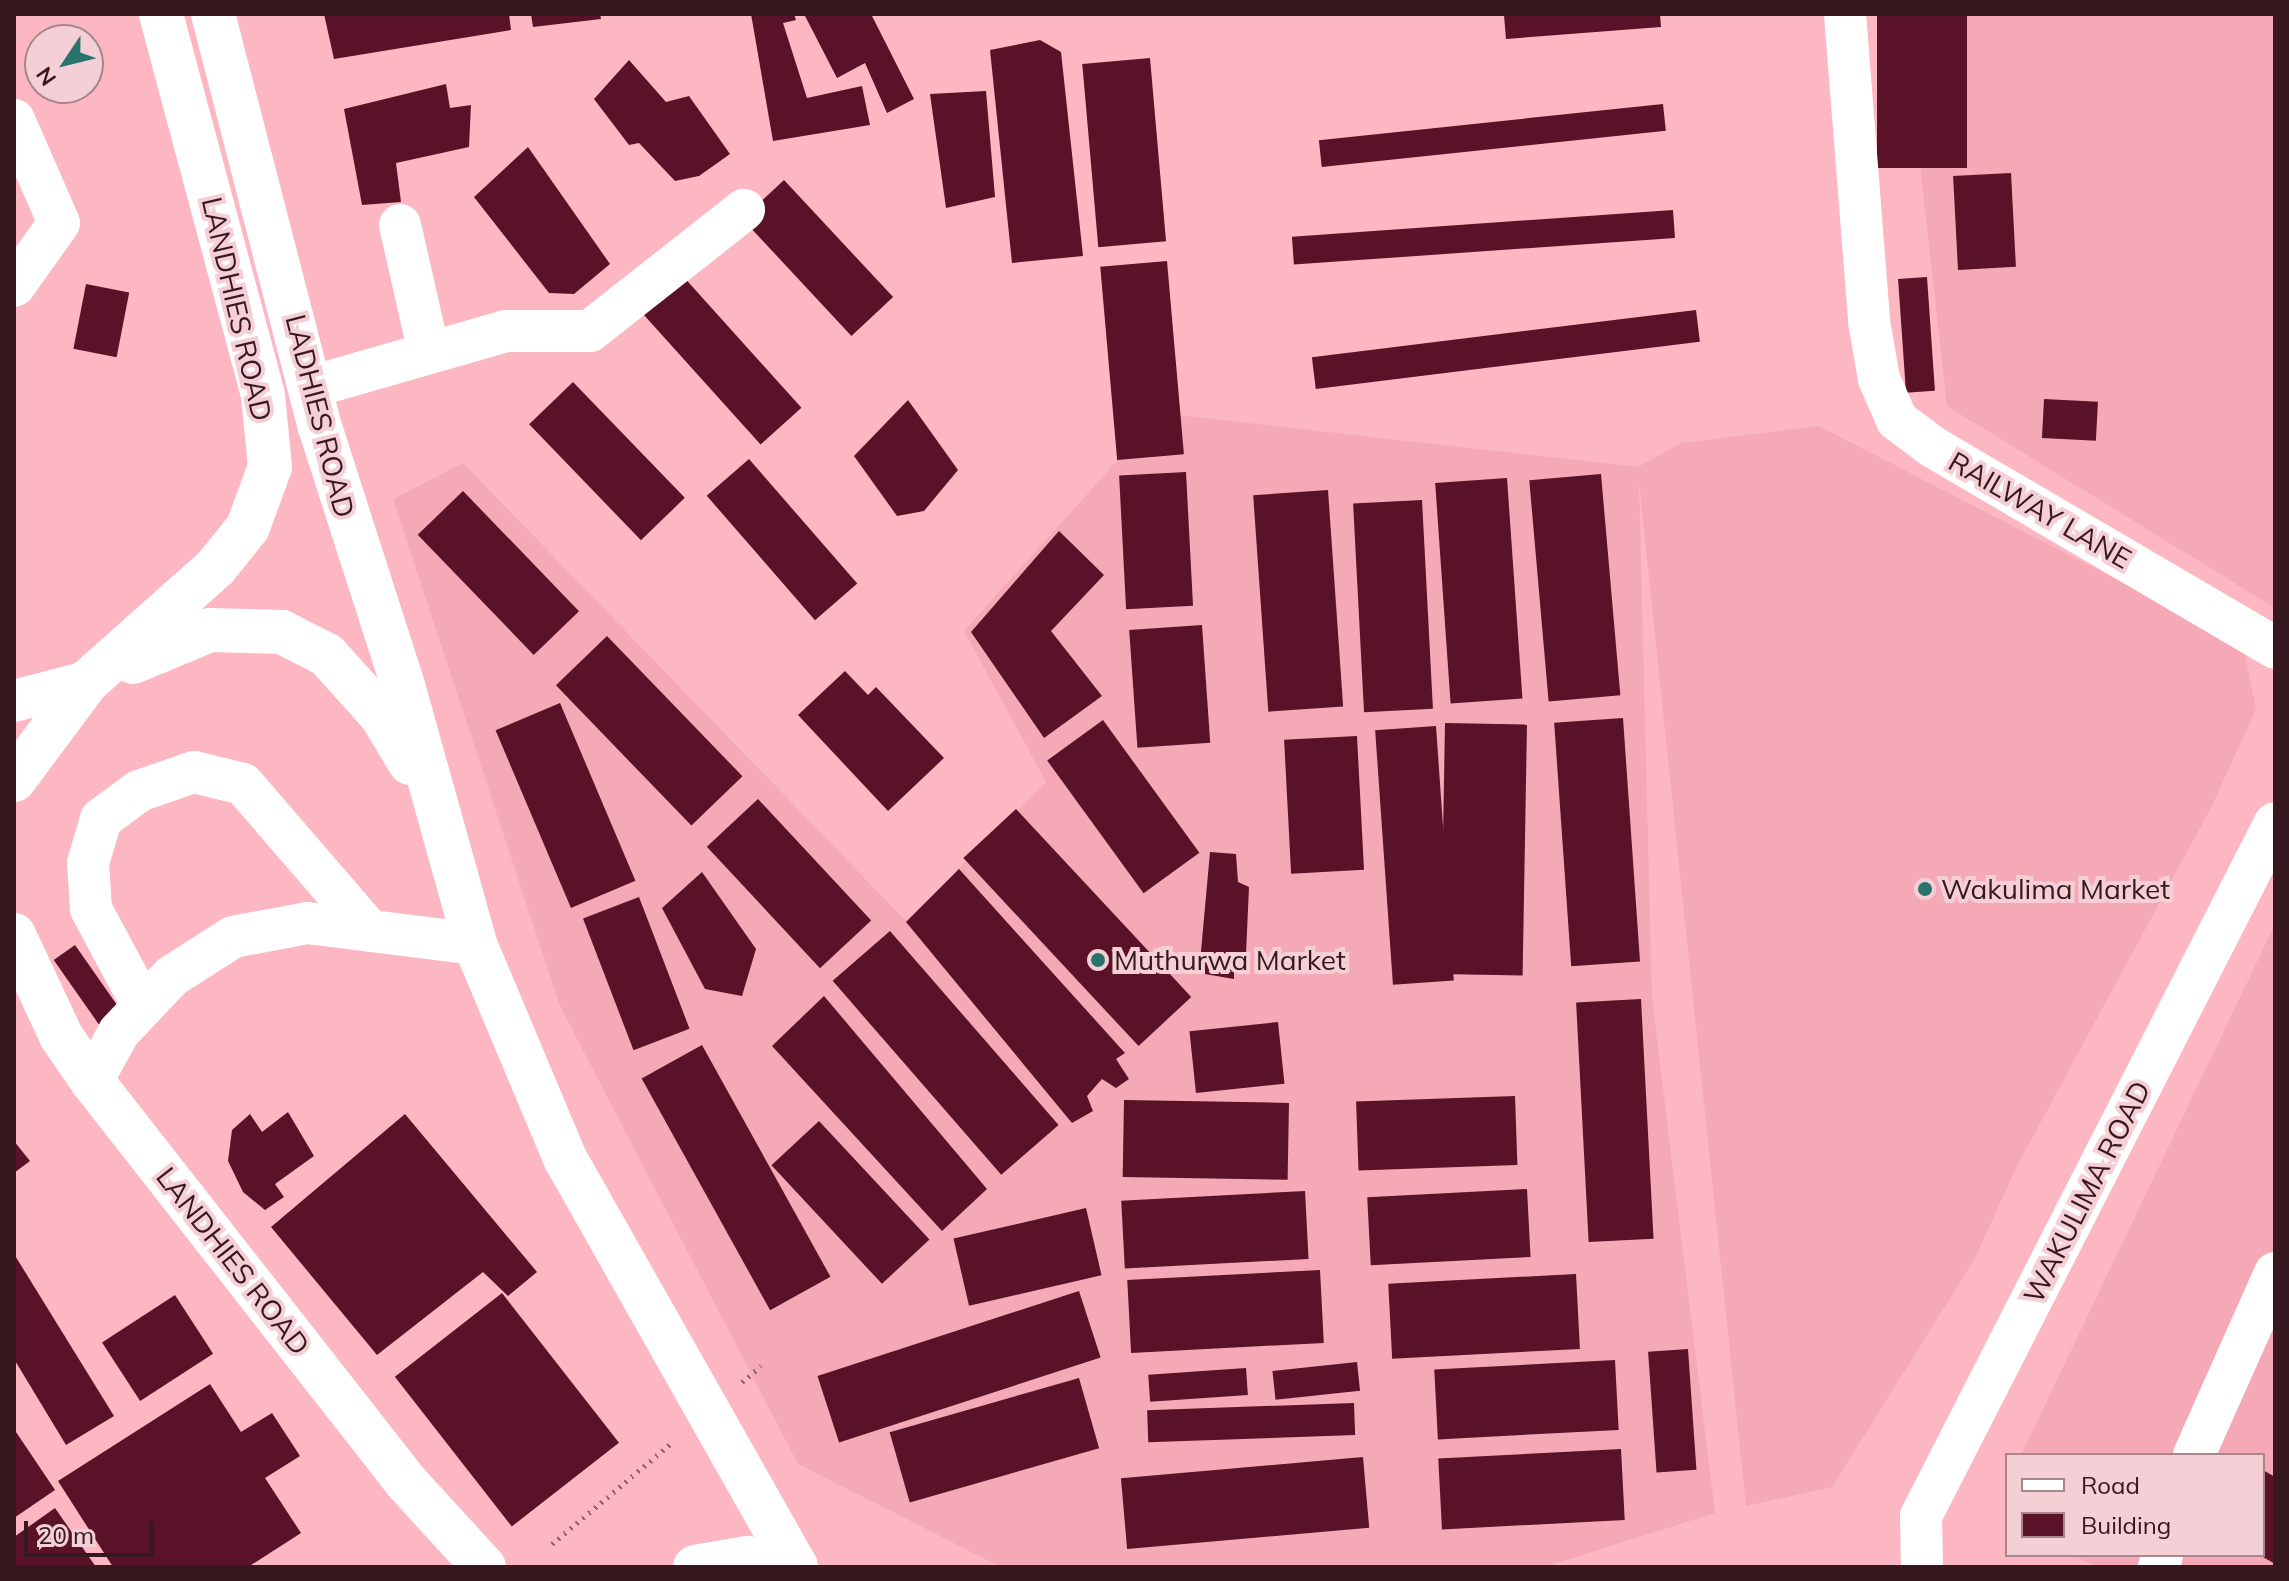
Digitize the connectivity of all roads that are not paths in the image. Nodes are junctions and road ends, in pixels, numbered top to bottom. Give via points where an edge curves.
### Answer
1 (161, 14) edge
2 (213, 14) edge
3 (1845, 14) edge
4 (14, 120) edge
5 (744, 210) dead end
6 (400, 225) dead end
7 (14, 286) edge
8 (429, 353) junction
9 (311, 387) junction
10 (2275, 648) edge
11 (87, 682) junction
12 (14, 701) edge
13 (14, 780) edge
14 (439, 814) junction
15 (2275, 823) edge
16 (370, 931) junction
17 (14, 935) edge
18 (475, 944) junction
19 (14, 976) edge
20 (143, 1006) junction
21 (61, 1036) junction
22 (92, 1081) junction
23 (2275, 1273) edge
24 (2195, 1453) edge
25 (456, 1549) edge
26 (484, 1567) edge
27 (695, 1567) edge
28 (793, 1567) edge
29 (1922, 1567) edge

1 - 11 main road, LANDHIES ROAD via 263,395 270,467 248,527 216,567
2 - 9 main road, LADHIES ROAD
3 - 10 street, RAILWAY LANE via 1869,321 1879,379 1897,420 1933,447
4 - 7 street via 59,223
5 - 8 street via 590,331 506,331
6 - 8 street
8 - 9 street
9 - 14 main road, LADHIES ROAD via 353,542
11 - 12 street
11 - 13 main road, LANDHIES ROAD
11 - 14 main road via 210,630 282,632 327,655 381,715
14 - 18 main road
15 - 29 street, WAKULIMA ROAD via 1921,1516
16 - 18 street
16 - 20 street via 307,923 233,937 172,976
16 - 20 street via 243,784 194,772 139,791 101,819 88,863 91,909
17 - 21 main road, LANDHIES ROAD
18 - 28 main road via 566,1160 632,1288
19 - 21 street
20 - 22 street via 119,1032
21 - 22 main road, LANDHIES ROAD
22 - 25 main road, LANDHIES ROAD
23 - 24 street
25 - 26 main road, LANDHIES ROAD
27 - 28 main road via 747,1558

